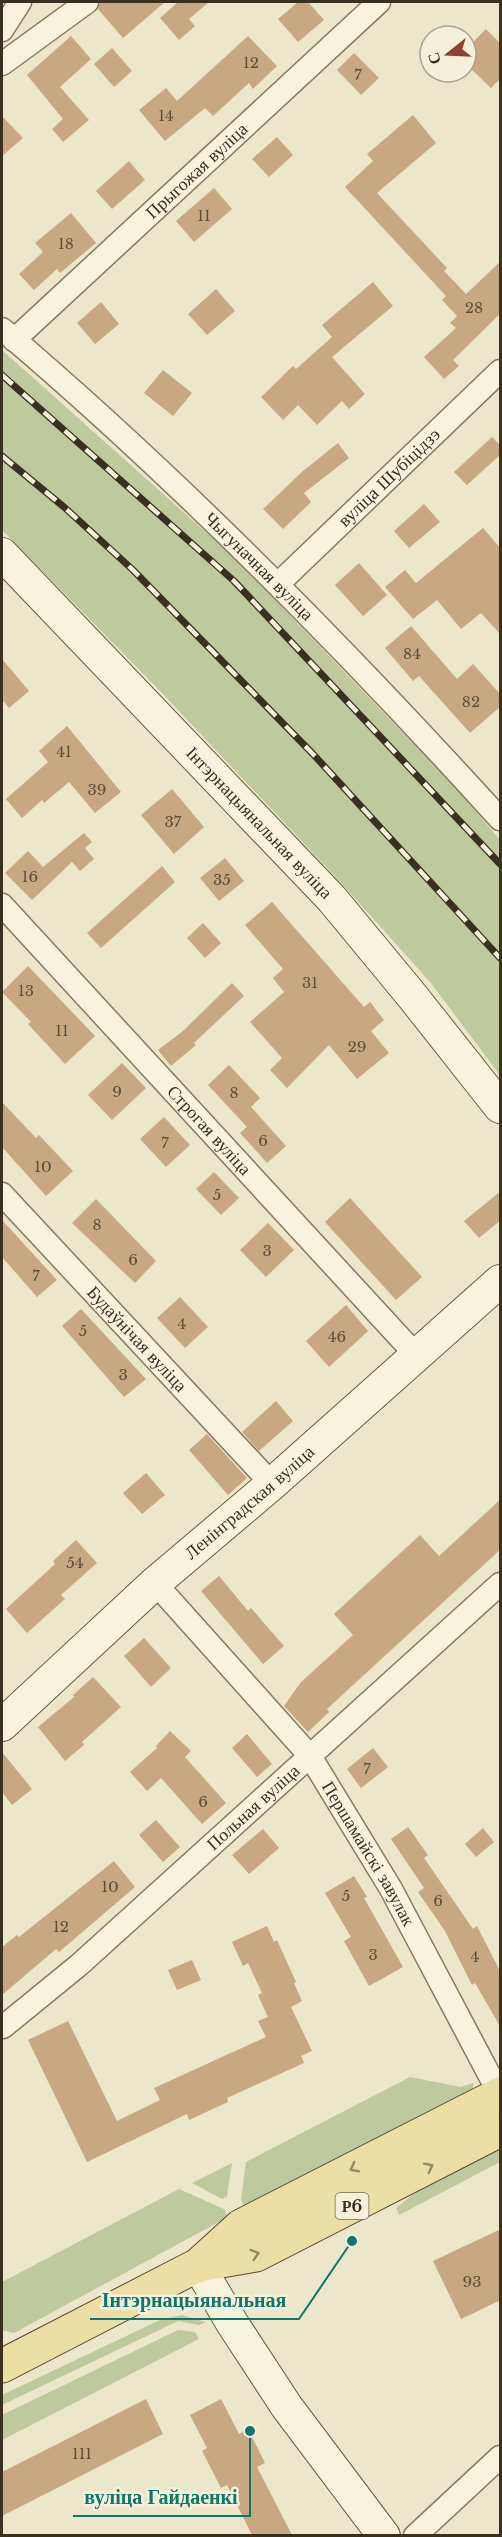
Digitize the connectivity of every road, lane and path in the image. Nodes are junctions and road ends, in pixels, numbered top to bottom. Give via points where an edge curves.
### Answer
1 (20, 2) edge
2 (87, 2) edge
3 (379, 2) edge
4 (2, 30) edge
5 (2, 64) edge
6 (8, 335) edge
7 (501, 371) edge
8 (2, 554) edge
9 (278, 584) junction
10 (501, 819) edge
11 (2, 905) edge
12 (501, 1107) edge
13 (2, 1194) edge
14 (501, 1281) edge
15 (416, 1355) junction
16 (272, 1484) junction
17 (155, 1583) junction
18 (501, 1584) edge
19 (2, 1725) edge
20 (310, 1756) junction
21 (3, 2027) dead end
22 (500, 2094) edge
23 (501, 2130) edge
24 (198, 2265) junction
25 (3, 2360) edge
26 (501, 2457) edge
27 (384, 2535) edge
28 (415, 2535) edge

1 - 4 street
2 - 5 street
3 - 6 street, Прыгожая вуліца
6 - 9 street, Чыгуначная вуліца via 157,468
7 - 9 street, вуліца Шубіцідзэ
8 - 12 street, Інтэрнацыянальная вуліца via 332,899
9 - 10 street, Чыгуначная вуліца
11 - 15 street, Строгая вуліца
13 - 16 street, Будаўнічая вуліца
14 - 15 street, Ленінградская вуліца
15 - 16 street, Ленінградская вуліца
16 - 17 street, Ленінградская вуліца
17 - 19 street, Ленінградская вуліца
17 - 20 street, Першамайскі завулак
18 - 20 street, Польная вуліца
20 - 21 street, Польная вуліца via 79,1965
20 - 22 street, Першамайскі завулак via 391,1889
22 -> 24 main road, Р6 via 241,2226
24 -> 23 main road, Р6 via 256,2255
24 - 25 main road, Р6
24 - 27 street via 287,2407
26 - 28 street

